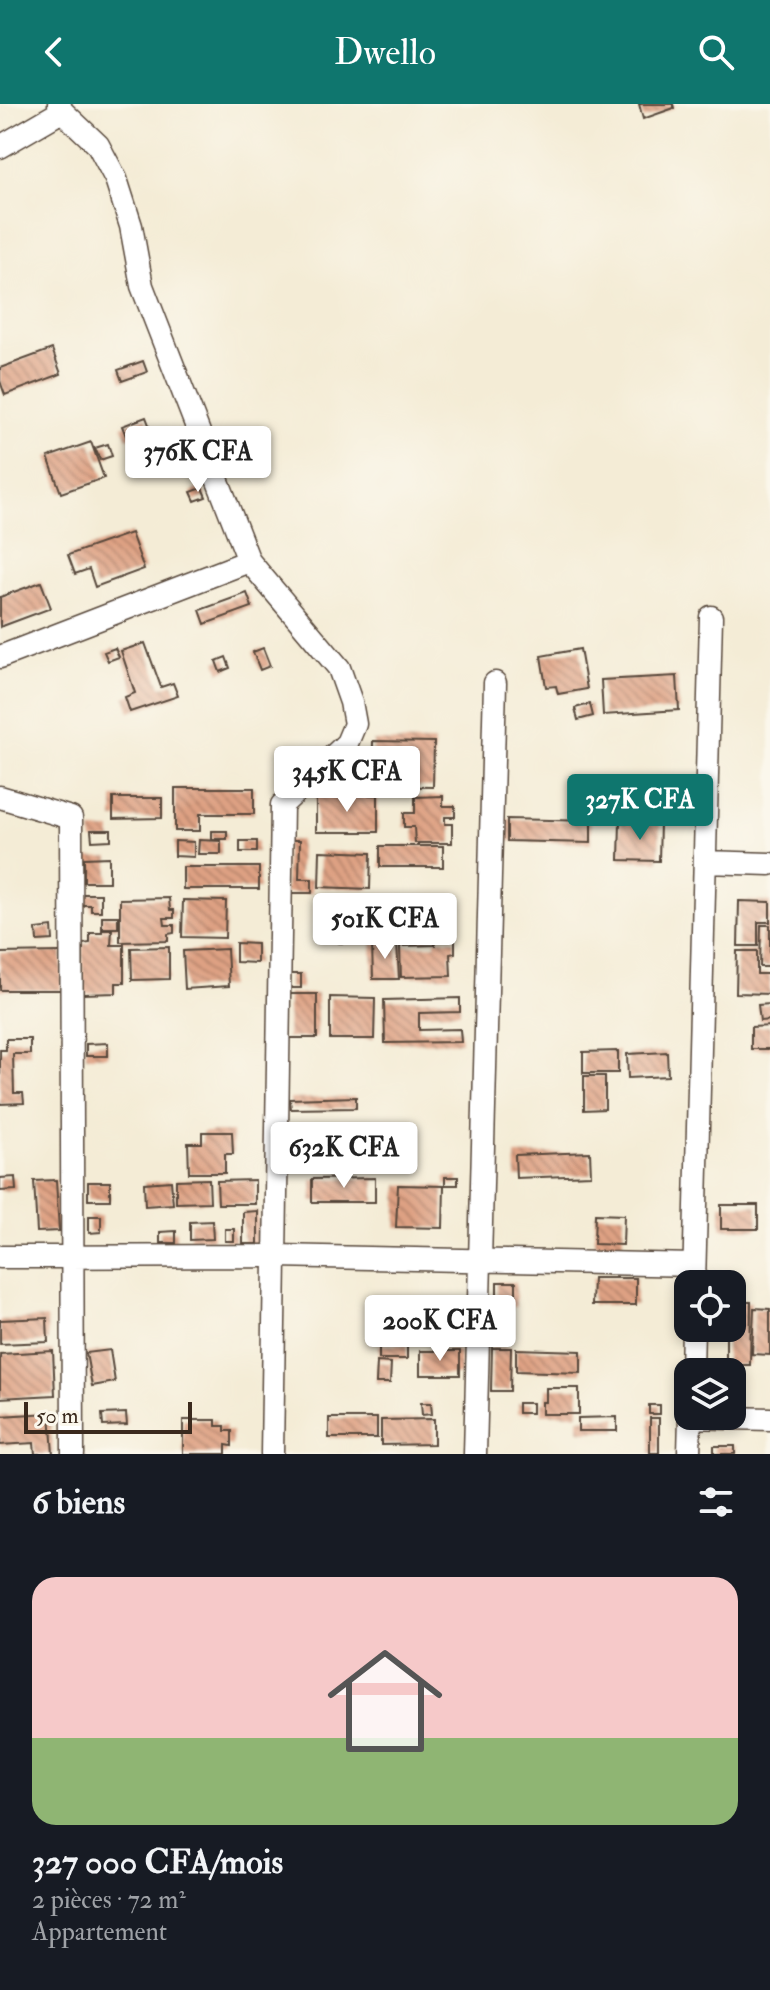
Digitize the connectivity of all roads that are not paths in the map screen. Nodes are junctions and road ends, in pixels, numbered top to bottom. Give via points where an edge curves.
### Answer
1 (61, 108) edge
2 (0, 147) edge
3 (249, 561) junction
4 (711, 617) dead end
5 (0, 657) edge
6 (495, 683) dead end
7 (0, 797) edge
8 (705, 862) junction
9 (770, 864) edge
10 (277, 1256) junction
11 (0, 1257) edge
12 (71, 1257) junction
13 (480, 1260) junction
14 (694, 1270) edge
15 (674, 1273) edge
16 (746, 1418) edge
17 (770, 1419) edge
18 (690, 1430) edge
19 (73, 1454) edge
20 (272, 1454) edge
21 (475, 1454) edge
22 (689, 1454) edge

1 - 2 street
1 - 3 street via 98,145 116,179 142,286
3 - 5 street
3 - 10 street via 339,668 355,724 347,743 282,805
4 - 8 street
6 - 13 street
7 - 12 street via 71,818
8 - 9 street
8 - 14 street
10 - 12 street
10 - 13 street
10 - 20 street
11 - 12 street
12 - 19 street
13 - 15 street
13 - 21 street
16 - 17 street
18 - 22 street

